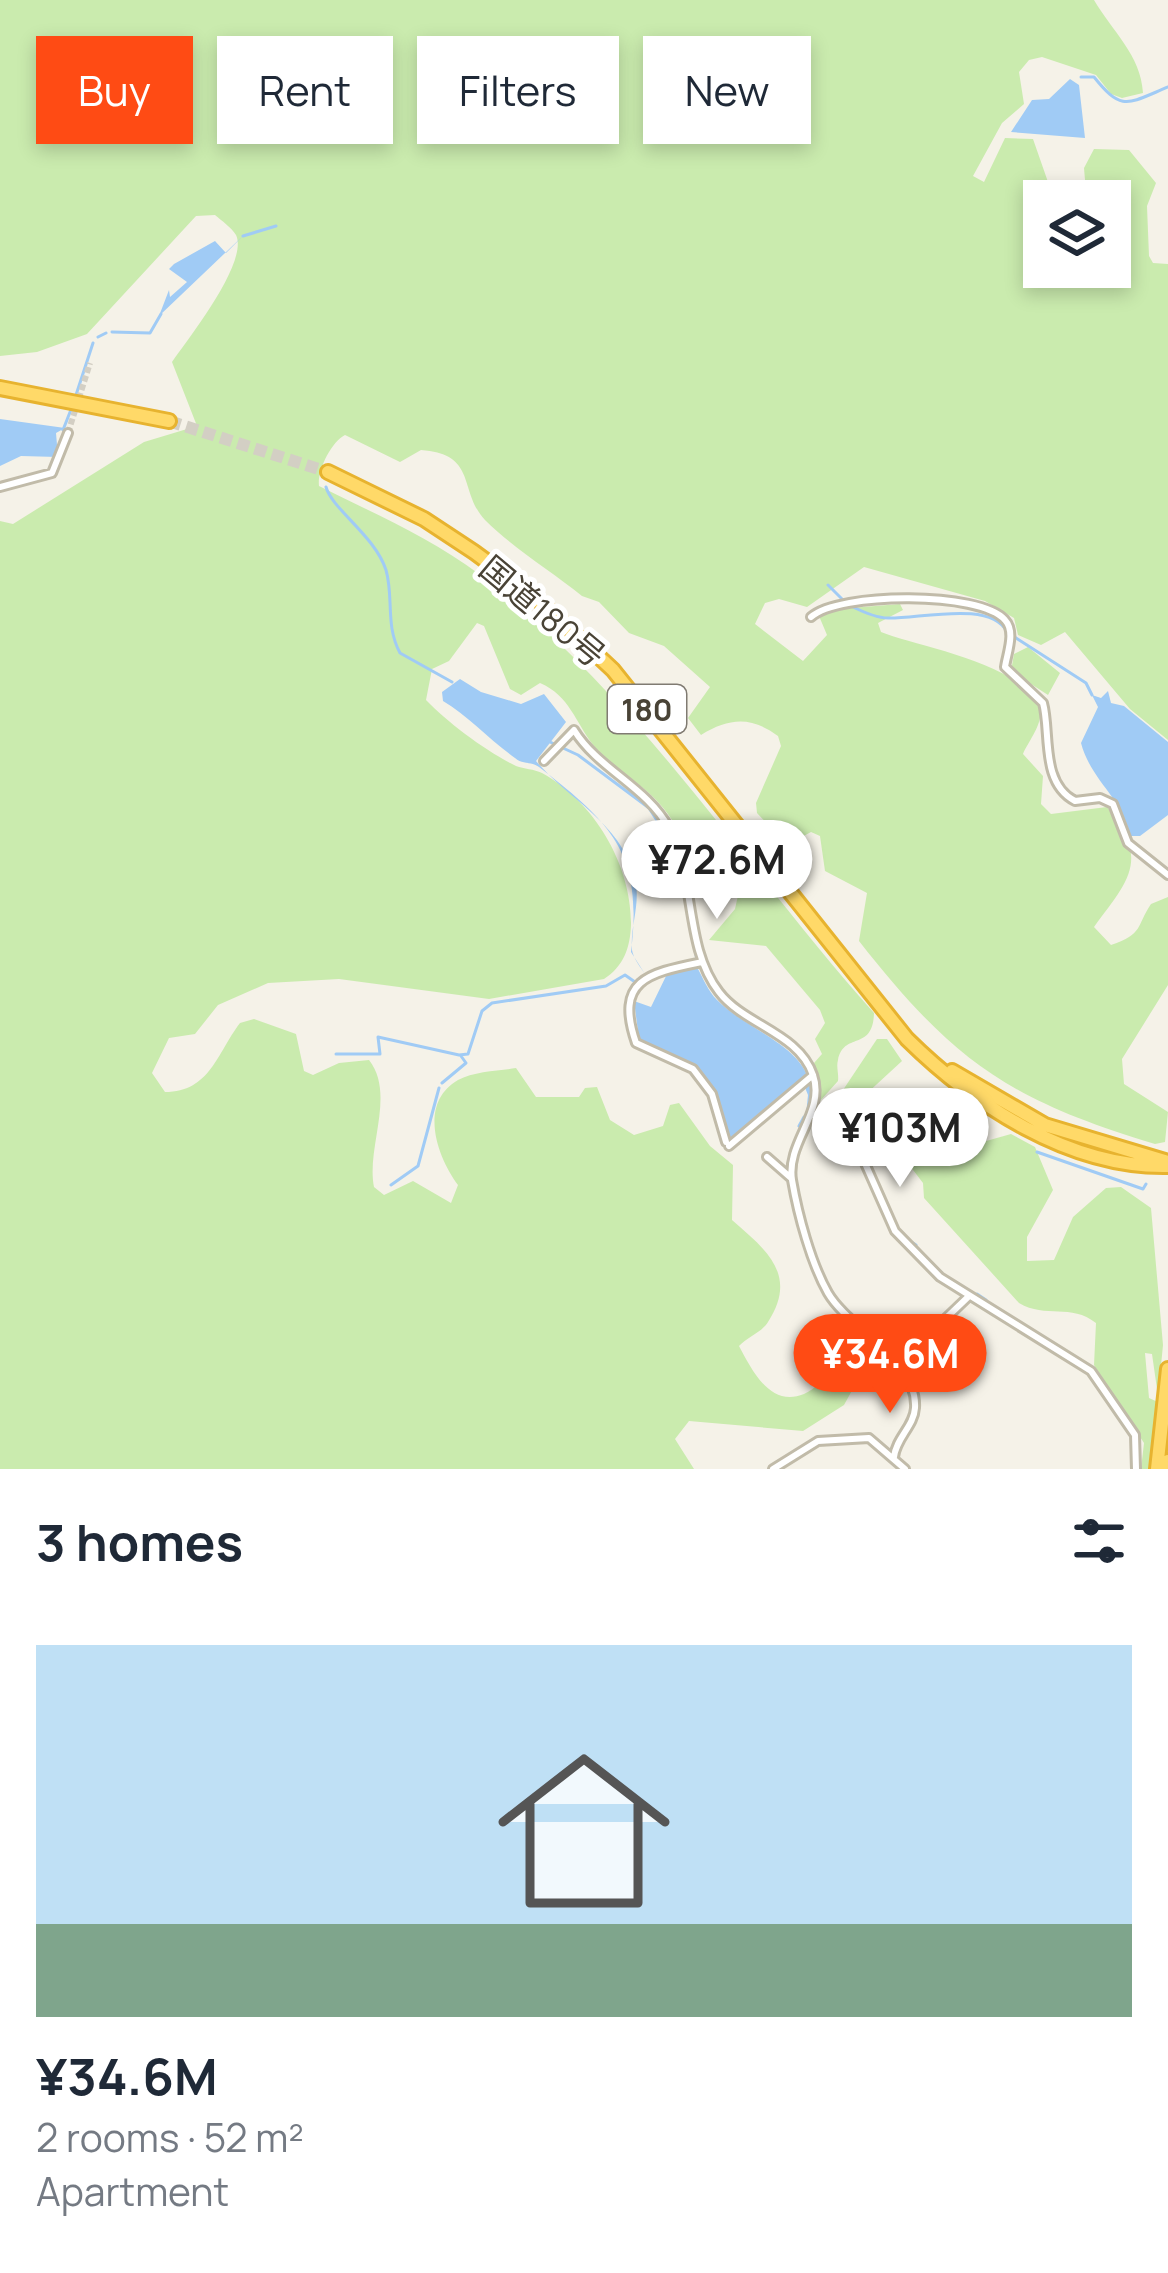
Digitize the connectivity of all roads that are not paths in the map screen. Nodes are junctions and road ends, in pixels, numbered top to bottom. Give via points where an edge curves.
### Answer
1 (0, 388) edge
2 (169, 421) tunnel mouth
3 (68, 433) tunnel mouth
4 (328, 472) tunnel mouth
5 (0, 487) edge
6 (811, 617) dead end
7 (544, 760) dead end
8 (1168, 875) edge
9 (702, 962) junction
10 (808, 1081) junction
11 (812, 1114) junction
12 (767, 1157) dead end
13 (1168, 1164) edge
14 (792, 1179) junction
15 (968, 1297) junction
16 (896, 1366) junction
17 (1168, 1369) edge
18 (894, 1457) junction
19 (773, 1469) edge
20 (904, 1469) edge
21 (1136, 1469) edge
22 (1157, 1469) edge

1 - 2 highway
3 - 5 street via 52,473
4 - 13 highway, 国道180号 / 180 via 424,519 576,634 642,703 928,1060 994,1111 1093,1153
6 - 8 street via 826,607 901,597 1003,617 1010,631 1005,667 1042,704 1043,742 1060,790 1113,804 1127,843
7 - 9 street via 574,730 660,814 680,853
9 - 10 street via 725,1000 774,1032
9 - 10 street via 643,980 629,1012 636,1043 688,1065 708,1087 727,1144
10 - 11 street
11 - 14 street
11 - 15 street via 856,1143 898,1235
12 - 14 street
14 - 16 street via 828,1292
15 - 16 street
15 - 21 street via 1091,1371 1135,1435
16 - 18 street via 915,1410
17 - 22 highway
18 - 19 street via 872,1438 826,1439
18 - 20 street

